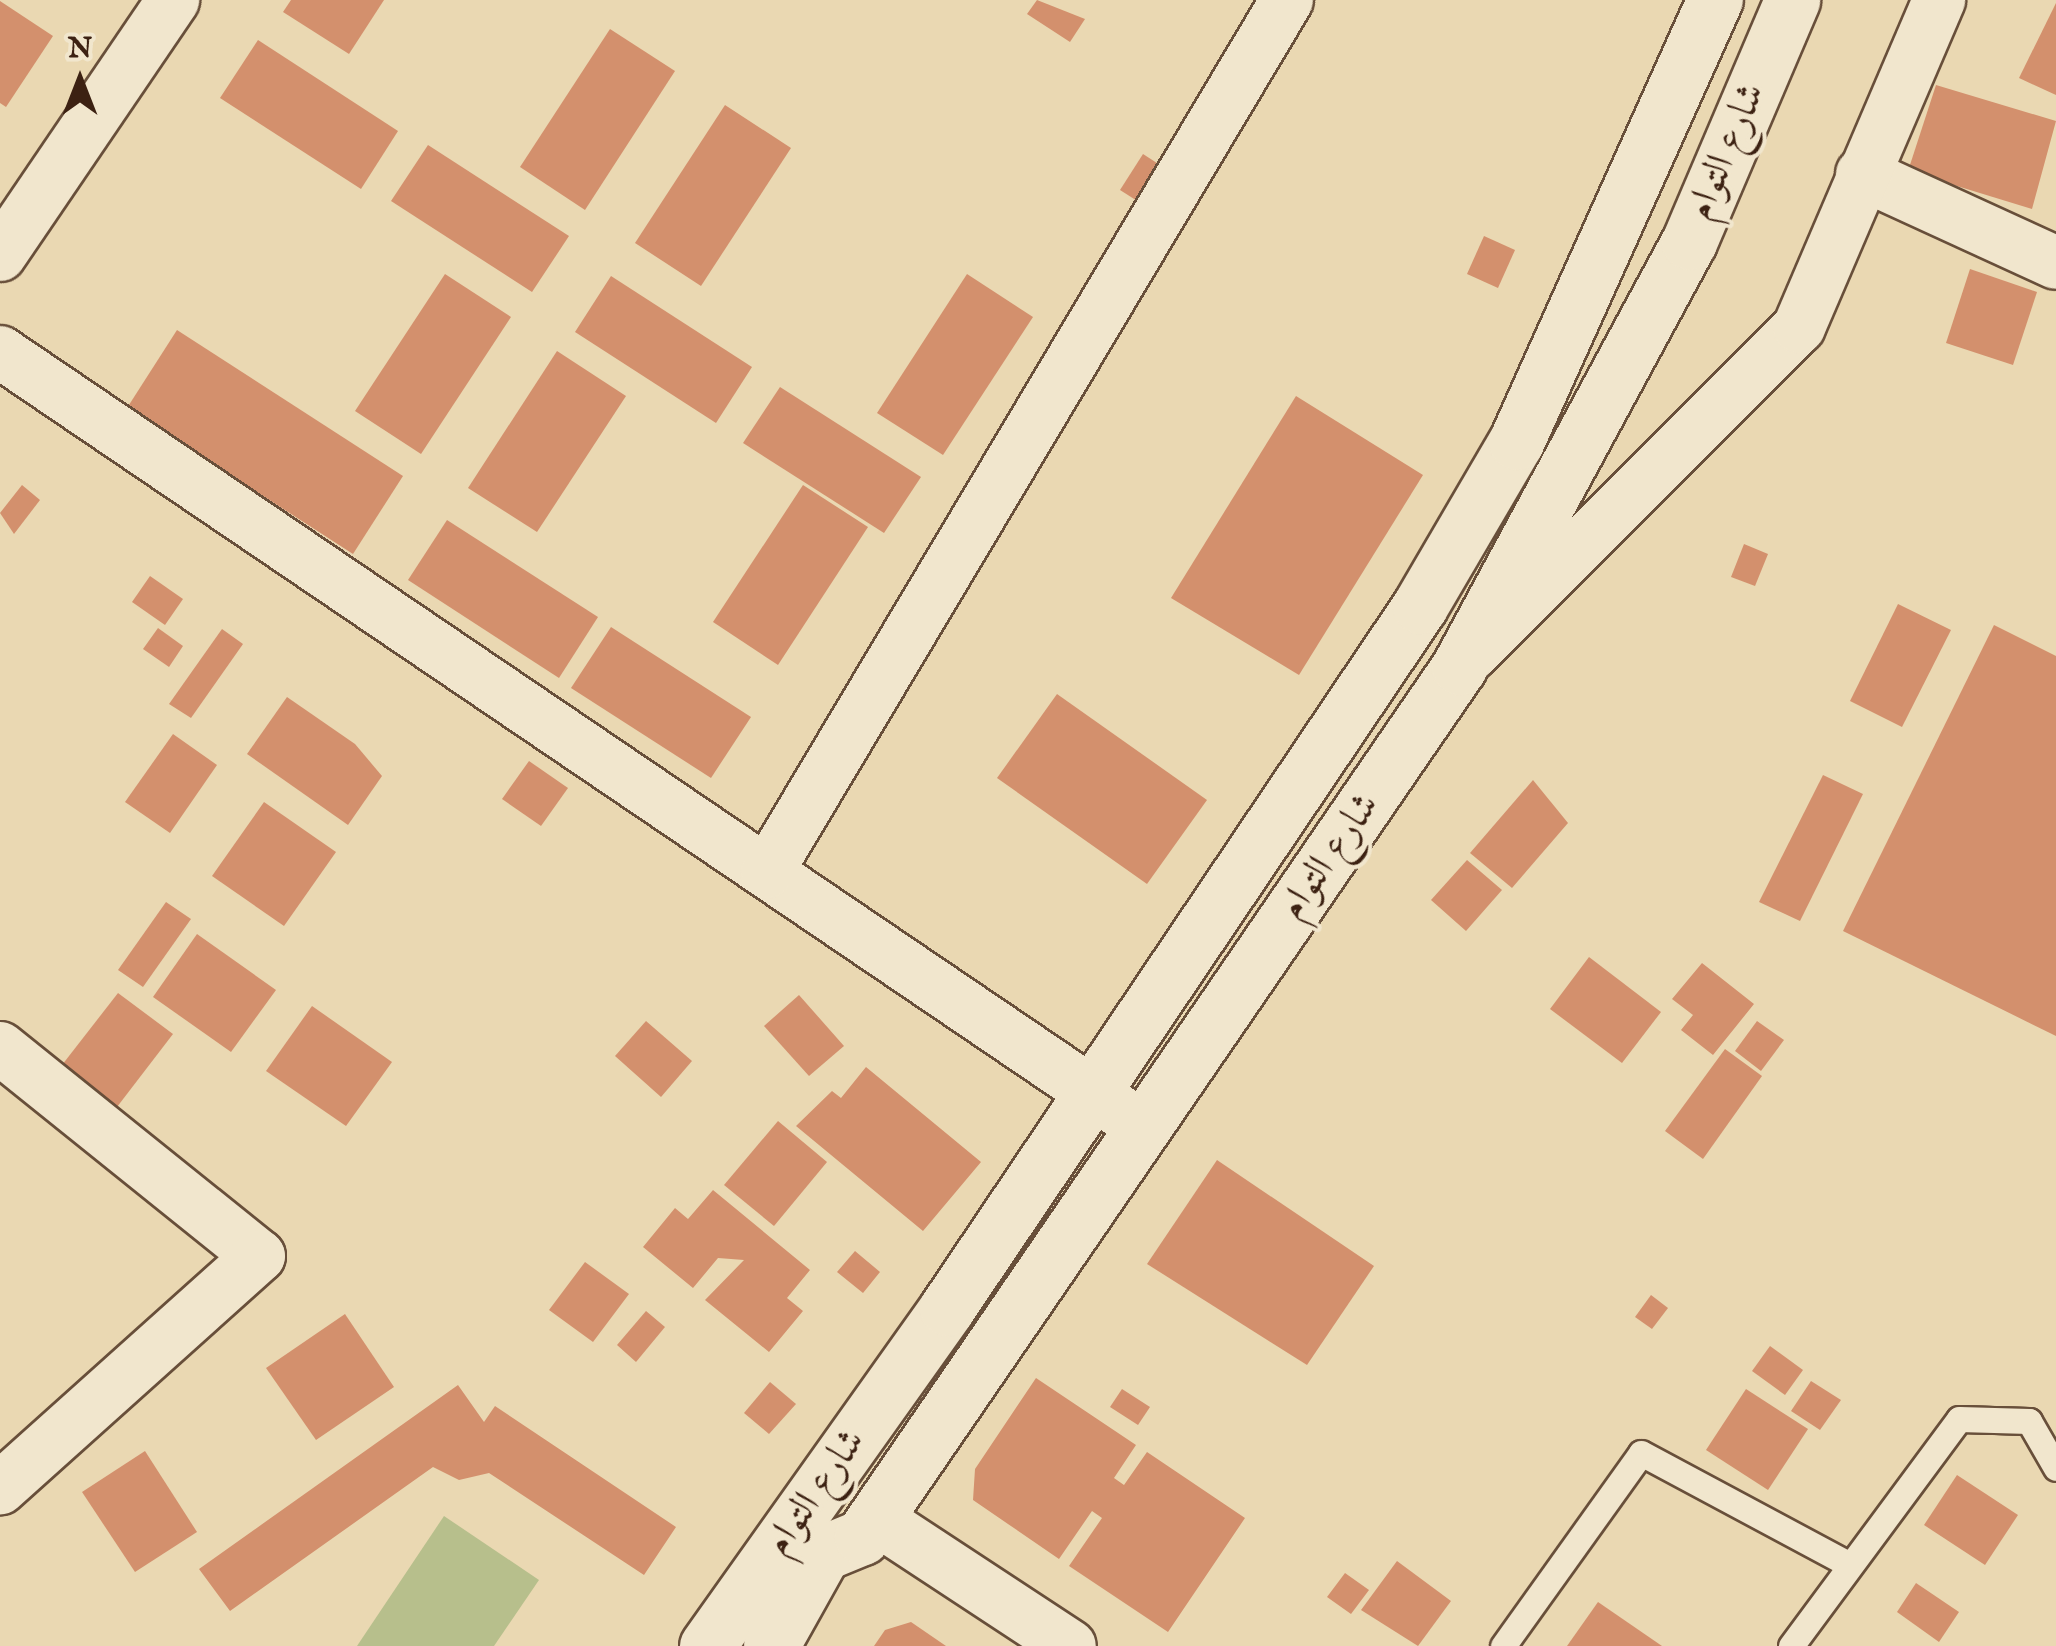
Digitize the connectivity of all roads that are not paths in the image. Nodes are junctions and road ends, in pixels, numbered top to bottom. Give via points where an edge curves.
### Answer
1 (173, 0) edge
2 (1287, 0) edge
3 (1715, 0) edge
4 (1792, 0) edge
5 (1939, 0) edge
6 (1862, 174) junction
7 (0, 255) edge
8 (2056, 263) edge
9 (0, 352) edge
10 (1459, 667) junction
11 (767, 872) junction
12 (0, 1048) edge
13 (1092, 1092) junction
14 (1140, 1125) junction
15 (2056, 1468) edge
16 (0, 1488) edge
17 (875, 1518) junction
18 (1846, 1563) junction
19 (706, 1646) edge
20 (771, 1646) edge
21 (1070, 1646) edge
22 (1503, 1646) edge
23 (1792, 1646) edge

1 - 7 street
2 - 11 street
3 - 13 main road, شارع التوام via 1516,442 1338,734
4 - 10 main road, شارع التوام via 1688,242
5 - 6 street
6 - 8 street
6 - 10 street via 1799,328
9 - 11 street
10 - 14 main road, شارع التوام
11 - 13 street
12 - 16 street via 259,1256
13 - 14 street
13 - 19 main road, شارع التوام
14 - 17 main road, شارع التوام
15 - 18 lane via 2029,1422 1959,1418
17 - 20 main road, شارع التوام via 862,1537 822,1553
17 - 21 street
18 - 22 lane via 1641,1453
18 - 23 lane

